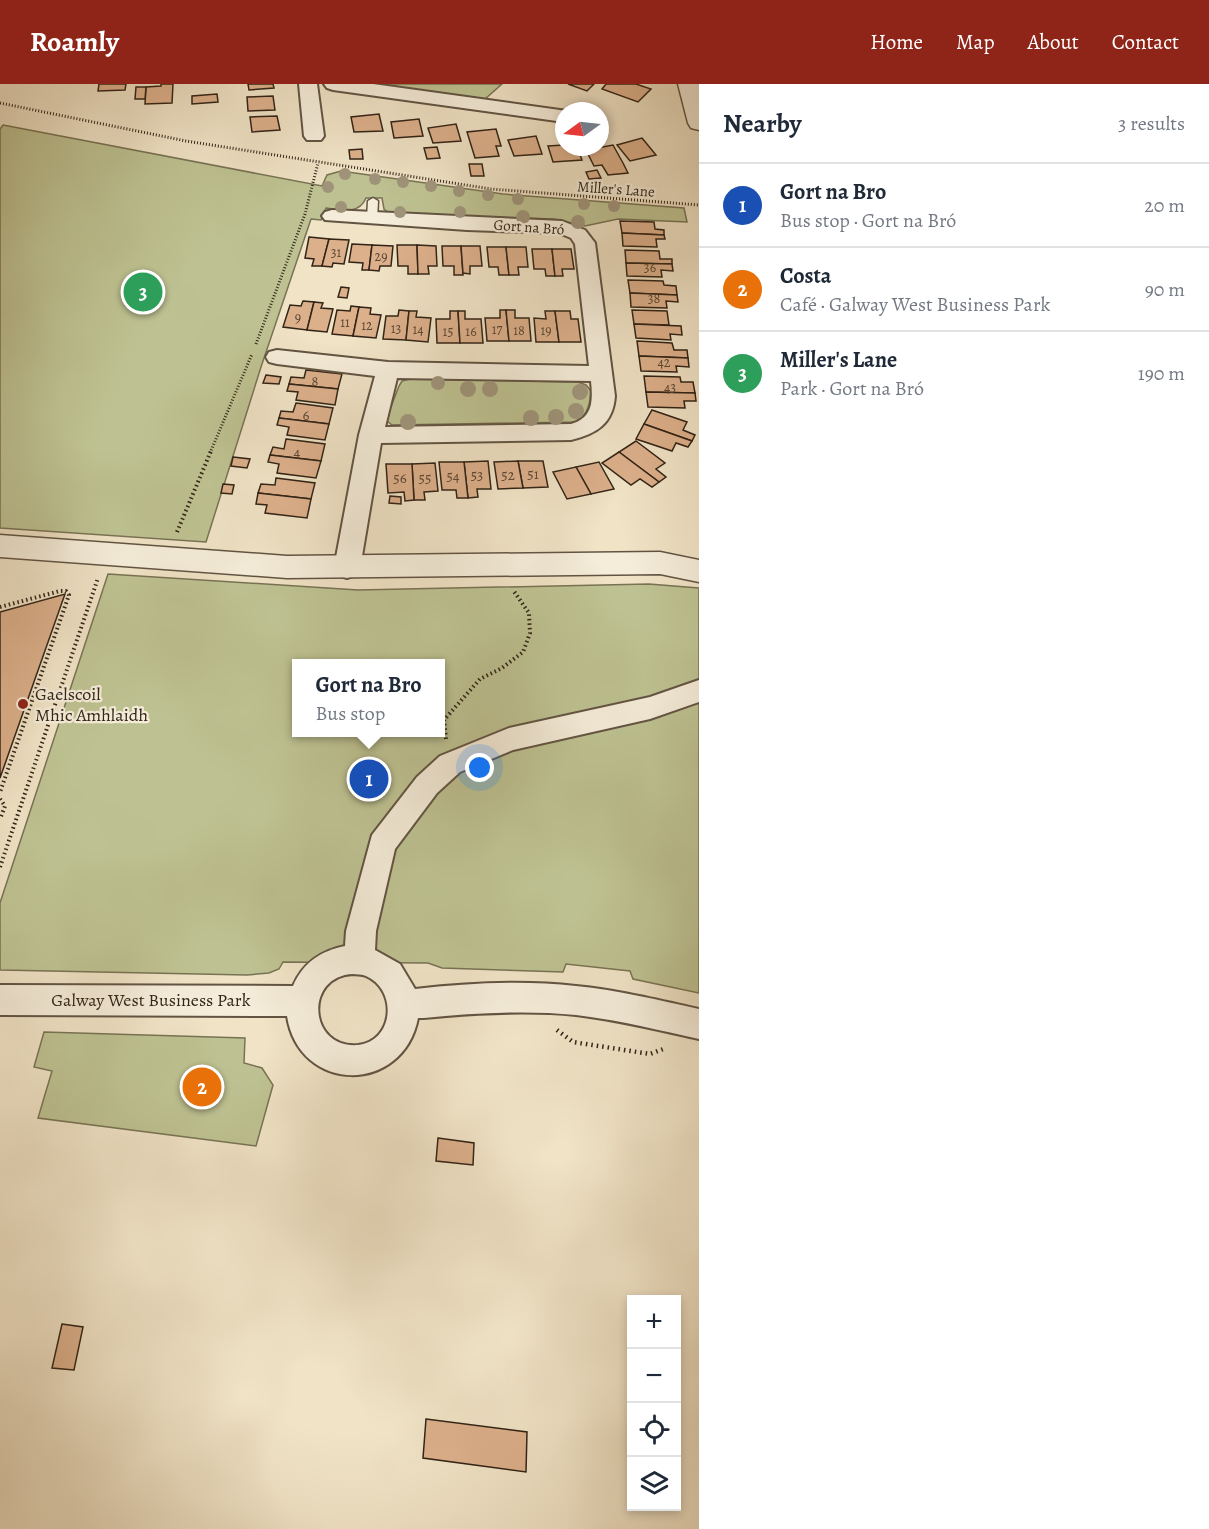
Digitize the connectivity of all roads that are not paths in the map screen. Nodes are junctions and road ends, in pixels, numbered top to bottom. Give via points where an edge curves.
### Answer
1 (308, 84) edge
2 (333, 84) edge
3 (689, 84) edge
4 (555, 115) edge
5 (699, 123) edge
6 (314, 136) dead end
7 (332, 216) dead end
8 (277, 357) dead end
9 (388, 370) junction
10 (601, 374) junction
11 (371, 435) junction
12 (0, 546) edge
13 (699, 554) edge
14 (660, 563) junction
15 (347, 568) junction
16 (699, 571) edge
17 (699, 691) edge
18 (359, 961) junction
19 (0, 1000) edge
20 (302, 1001) junction
21 (405, 1005) junction
22 (699, 1024) edge

1 - 6 street
2 - 4 street
3 - 5 street
7 - 10 street, Gort na Bró via 373,210 568,228 585,243
8 - 9 street
9 - 10 street
9 - 11 street
10 - 11 street, Gort na Bró via 601,413 592,425 580,430
11 - 15 street
12 - 15 street
13 - 14 street
14 - 15 street
14 - 16 street
17 - 18 street via 650,708 510,739 450,764 427,784 382,844 361,931
18 - 20 street via 333,964 322,970 306,989
18 - 21 street via 385,970 402,991
19 - 20 street, Galway West Business Park
20 - 21 street via 304,1027 312,1039 337,1057 354,1059 387,1048 398,1036
21 - 22 street via 451,1000 558,999

